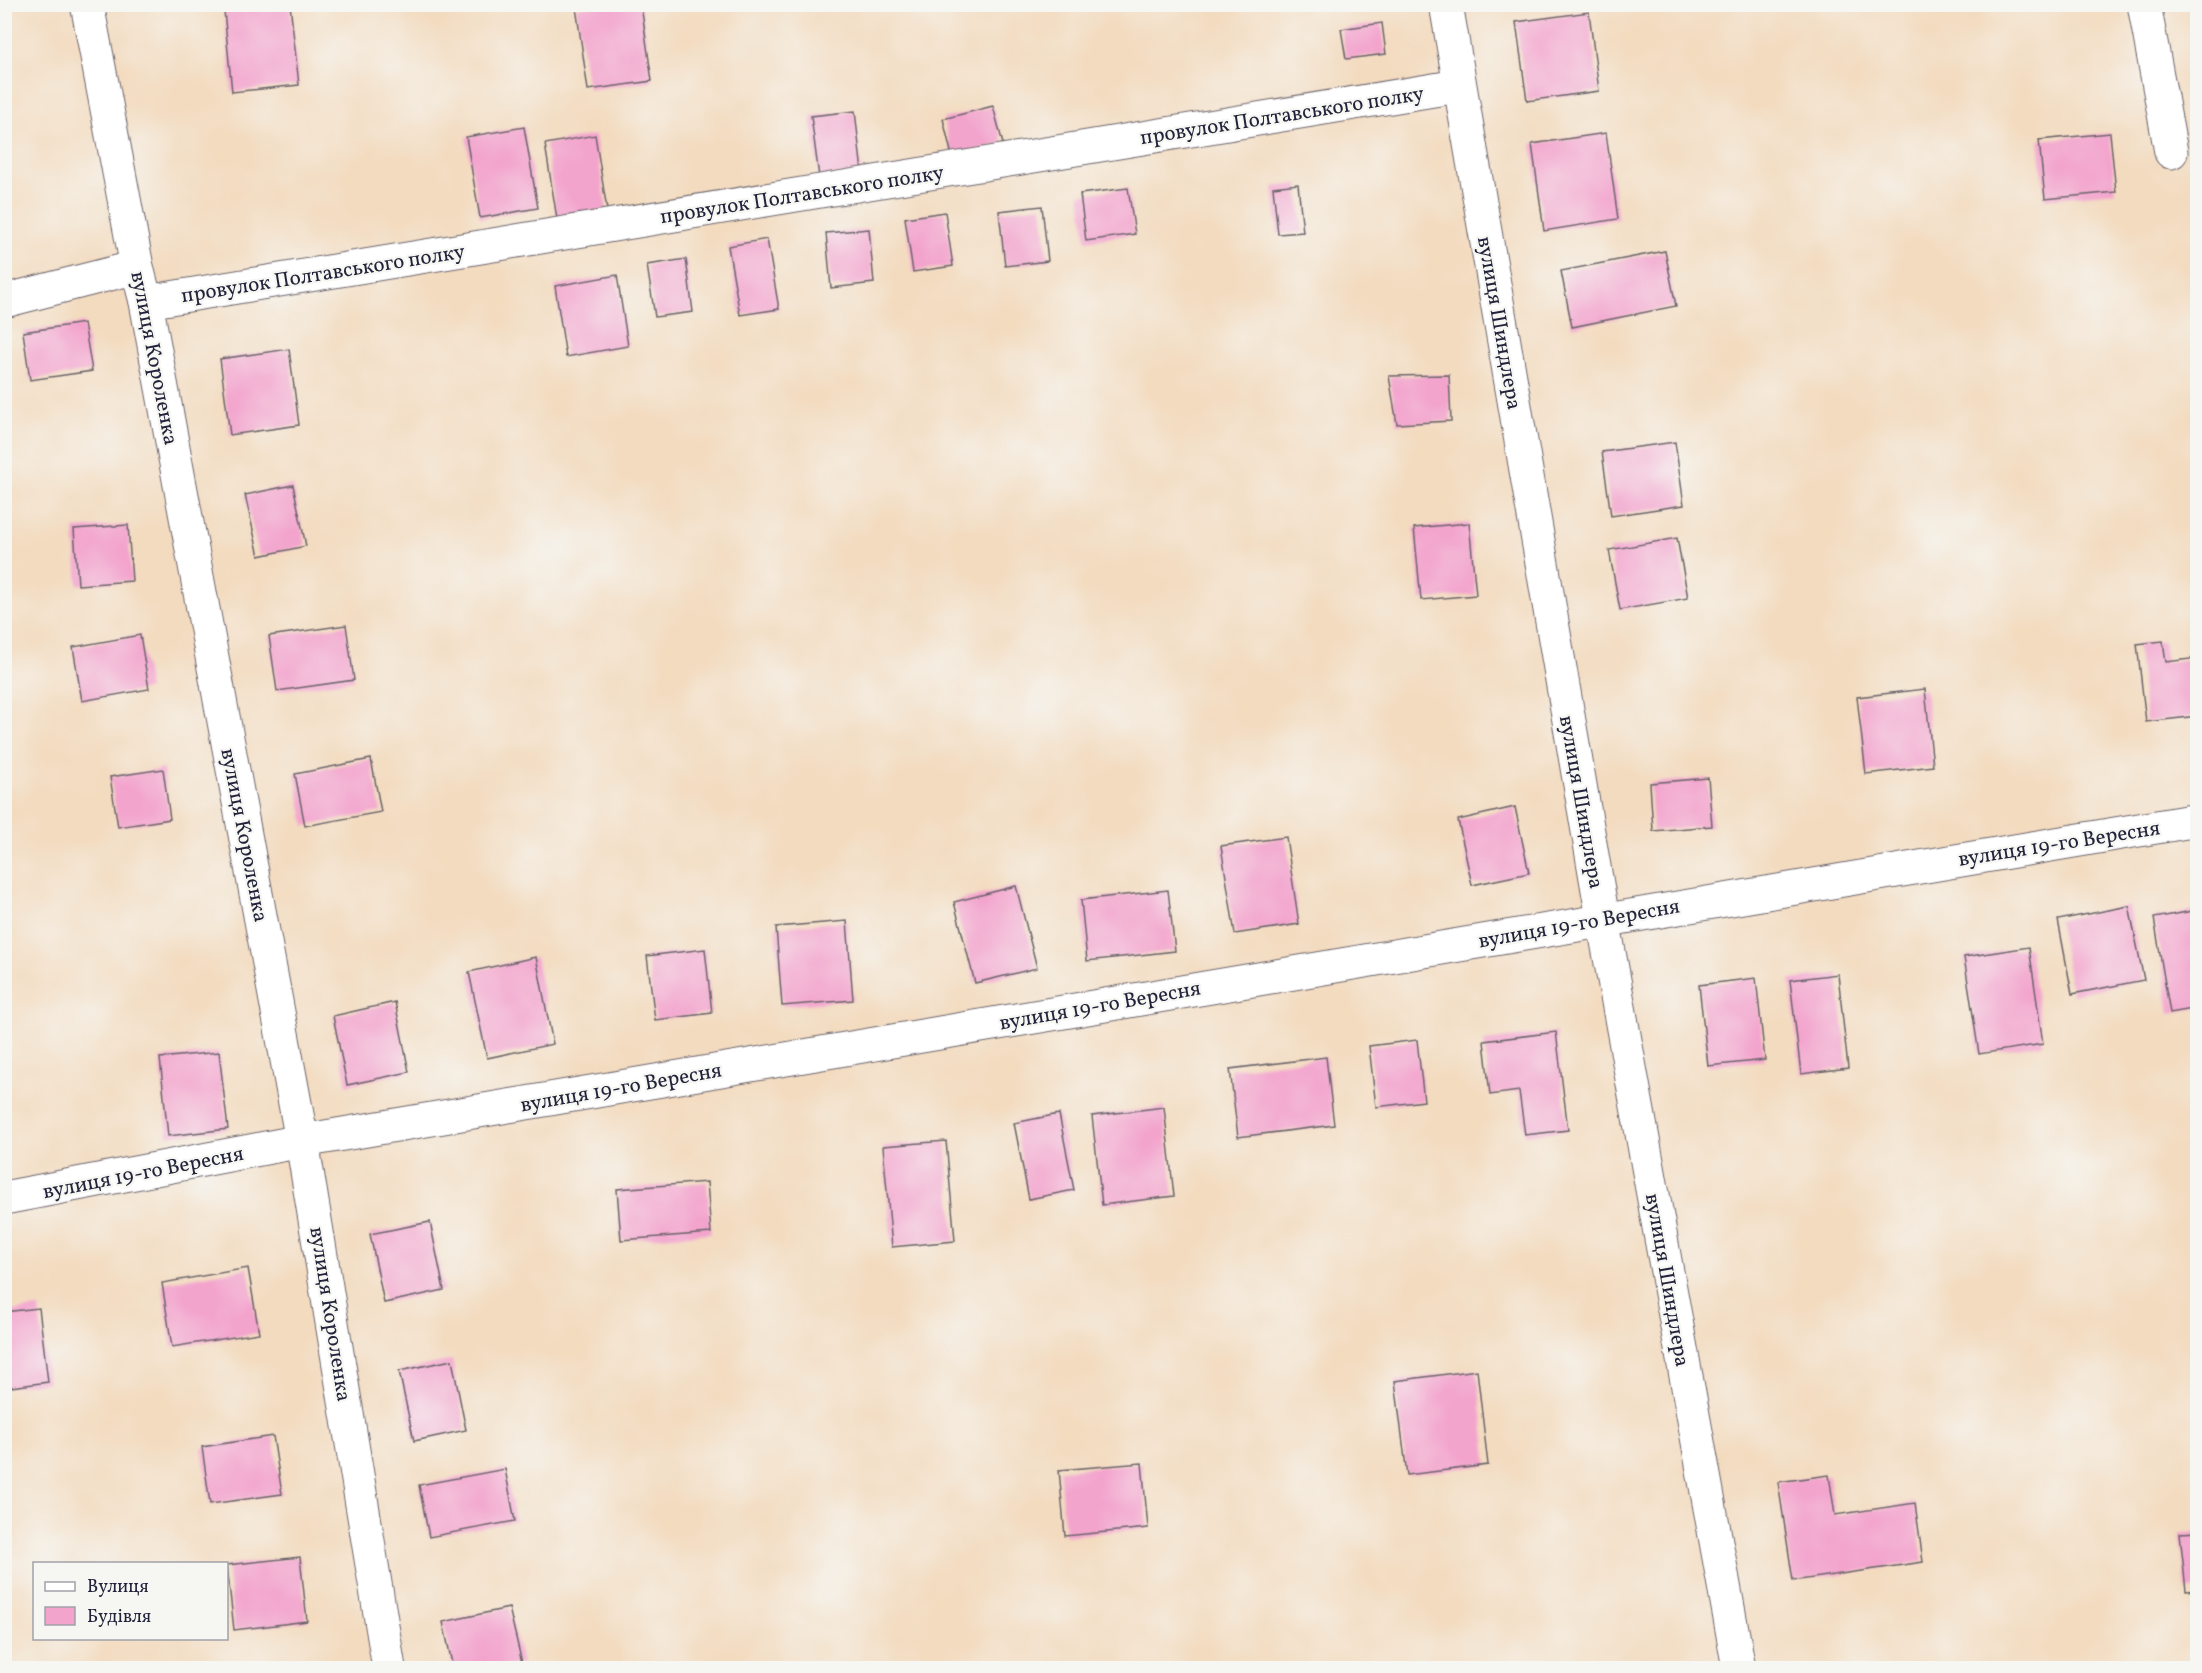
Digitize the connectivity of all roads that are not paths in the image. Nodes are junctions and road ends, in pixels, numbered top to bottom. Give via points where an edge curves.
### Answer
1 (87, 4) edge
2 (1446, 4) edge
3 (2144, 4) edge
4 (1458, 86) junction
5 (2171, 152) dead end
6 (136, 267) junction
7 (4, 301) edge
8 (146, 302) junction
9 (2198, 820) edge
10 (1603, 919) junction
11 (302, 1141) junction
12 (4, 1198) edge
13 (389, 1668) edge
14 (1739, 1668) edge

1 - 6 street, вулиця Короленка
2 - 4 street, вулиця Шиндлера
3 - 5 street
4 - 8 street, провулок Полтавського полку
4 - 10 street, вулиця Шиндлера
6 - 7 street
6 - 8 street, вулиця Короленка
8 - 11 street, вулиця Короленка
9 - 10 street, вулиця 19-го Вересня
10 - 11 street, вулиця 19-го Вересня
10 - 14 street, вулиця Шиндлера
11 - 12 street, вулиця 19-го Вересня
11 - 13 street, вулиця Короленка

